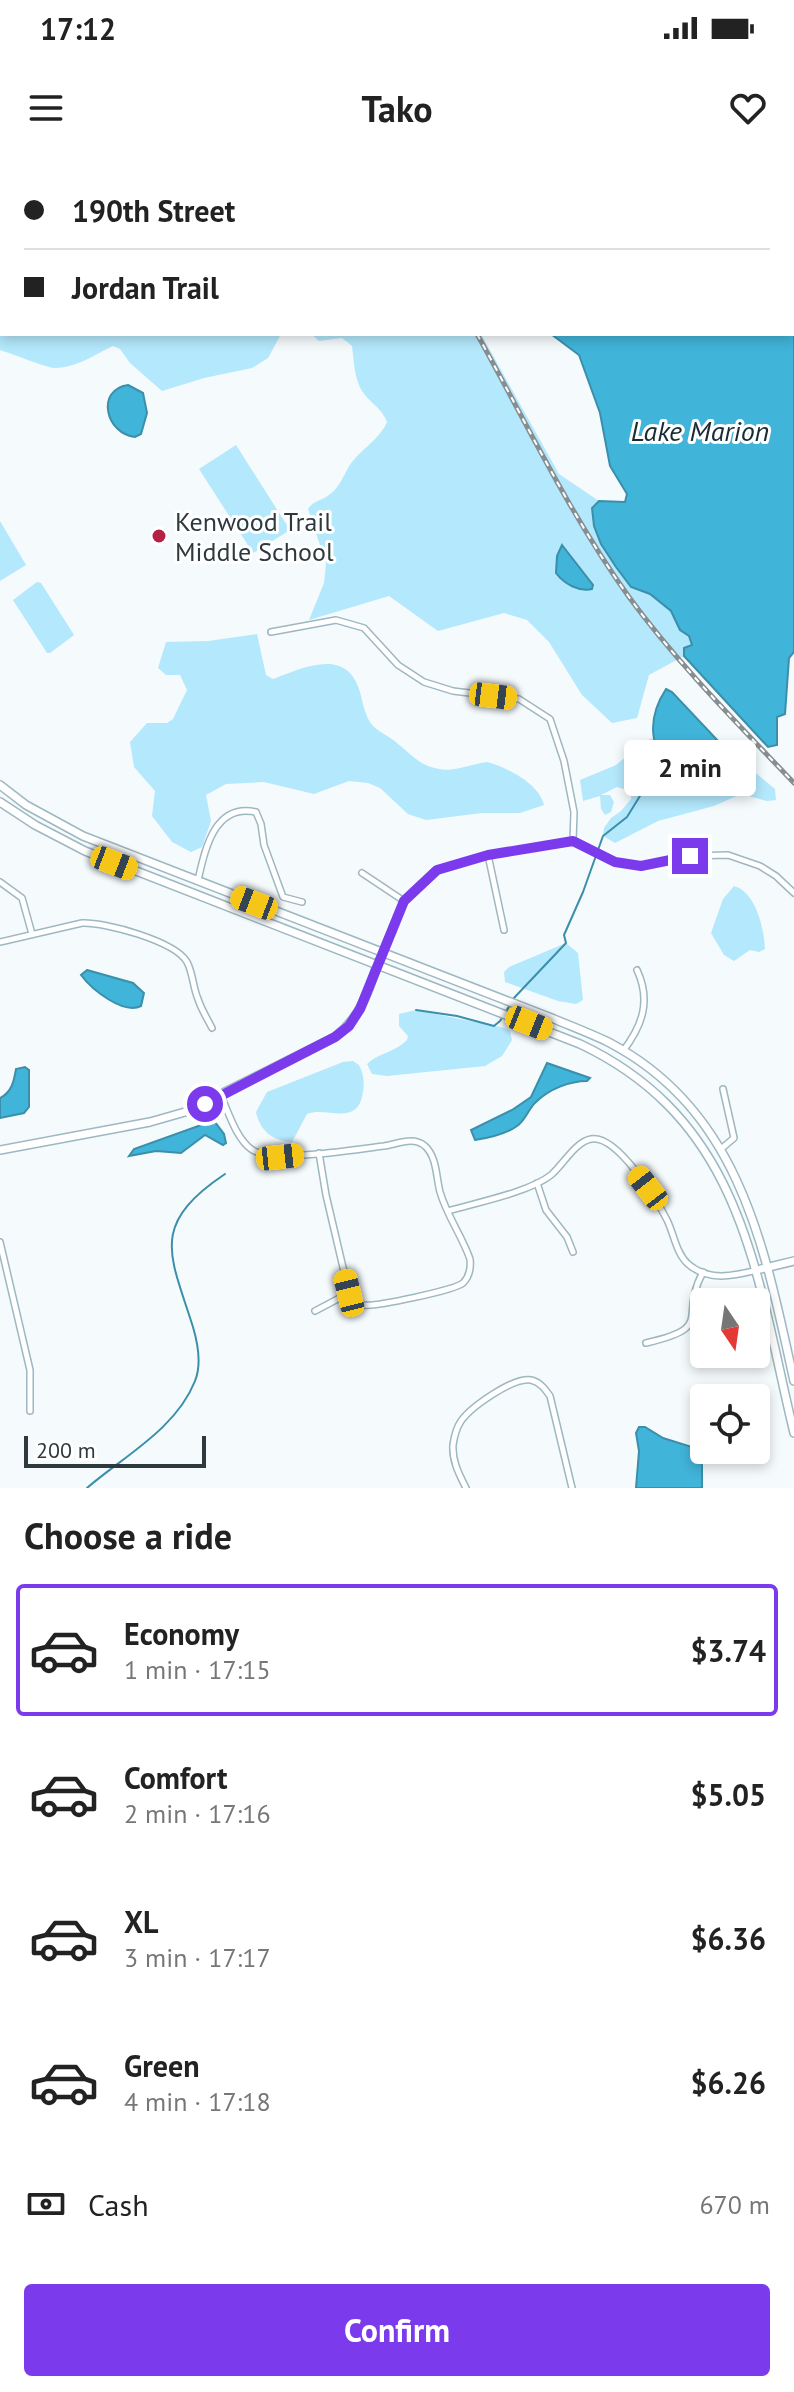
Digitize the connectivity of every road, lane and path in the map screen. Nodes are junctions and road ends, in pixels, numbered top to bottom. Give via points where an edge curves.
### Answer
1 (271, 632) dead end
2 (0, 785) edge
3 (0, 802) edge
4 (573, 841) junction
5 (488, 855) junction
6 (362, 873) dead end
7 (198, 880) junction
8 (0, 882) edge
9 (794, 893) edge
10 (404, 901) junction
11 (302, 902) dead end
12 (504, 930) dead end
13 (32, 934) junction
14 (0, 942) edge
15 (382, 952) junction
16 (378, 964) junction
17 (637, 970) dead end
18 (212, 1028) dead end
19 (623, 1051) junction
20 (723, 1089) dead end
21 (221, 1096) junction
22 (721, 1149) junction
23 (0, 1150) edge
24 (319, 1153) junction
25 (537, 1183) junction
26 (448, 1211) junction
27 (0, 1242) edge
28 (573, 1252) dead end
29 (794, 1261) edge
30 (761, 1269) junction
31 (703, 1272) junction
32 (349, 1293) junction
33 (315, 1311) dead end
34 (646, 1343) dead end
35 (794, 1381) edge
36 (30, 1411) dead end
37 (794, 1433) edge
38 (466, 1488) edge
39 (572, 1488) edge

1 - 4 street via 336,620 364,628 398,665 424,682 519,699 550,719 574,812
2 - 7 main road via 83,836
3 - 16 main road via 85,851
4 - 5 street
4 - 9 street via 615,862 641,866 728,855 760,866
5 - 10 street via 437,870
5 - 12 street
6 - 10 street
7 - 11 street via 205,846 217,824 246,810 256,812 283,897
7 - 15 main road
8 - 13 street via 22,898
10 - 15 street
13 - 14 street
13 - 18 street via 82,923 109,924 173,949 188,963
15 - 16 main road
15 - 19 main road
16 - 21 main road via 360,1009 344,1030
16 - 30 main road via 580,1044 633,1074 705,1149
17 - 19 street via 644,1011
19 - 22 main road via 680,1097
20 - 22 street via 734,1138
21 - 23 main road via 150,1122
21 - 24 street via 252,1150 273,1157
22 - 30 main road via 753,1214
24 - 26 street via 417,1141 431,1153
24 - 32 street
25 - 26 street
25 - 28 street via 546,1210
25 - 31 street via 583,1142 606,1141 648,1188 681,1255
26 - 32 street via 470,1259 462,1284 376,1305 359,1303
27 - 36 street via 30,1370
29 - 30 main road
30 - 31 street via 723,1277
30 - 35 main road
30 - 37 main road
31 - 34 street via 688,1327
32 - 33 street
38 - 39 street via 455,1464 459,1424 473,1407 529,1379 550,1396

